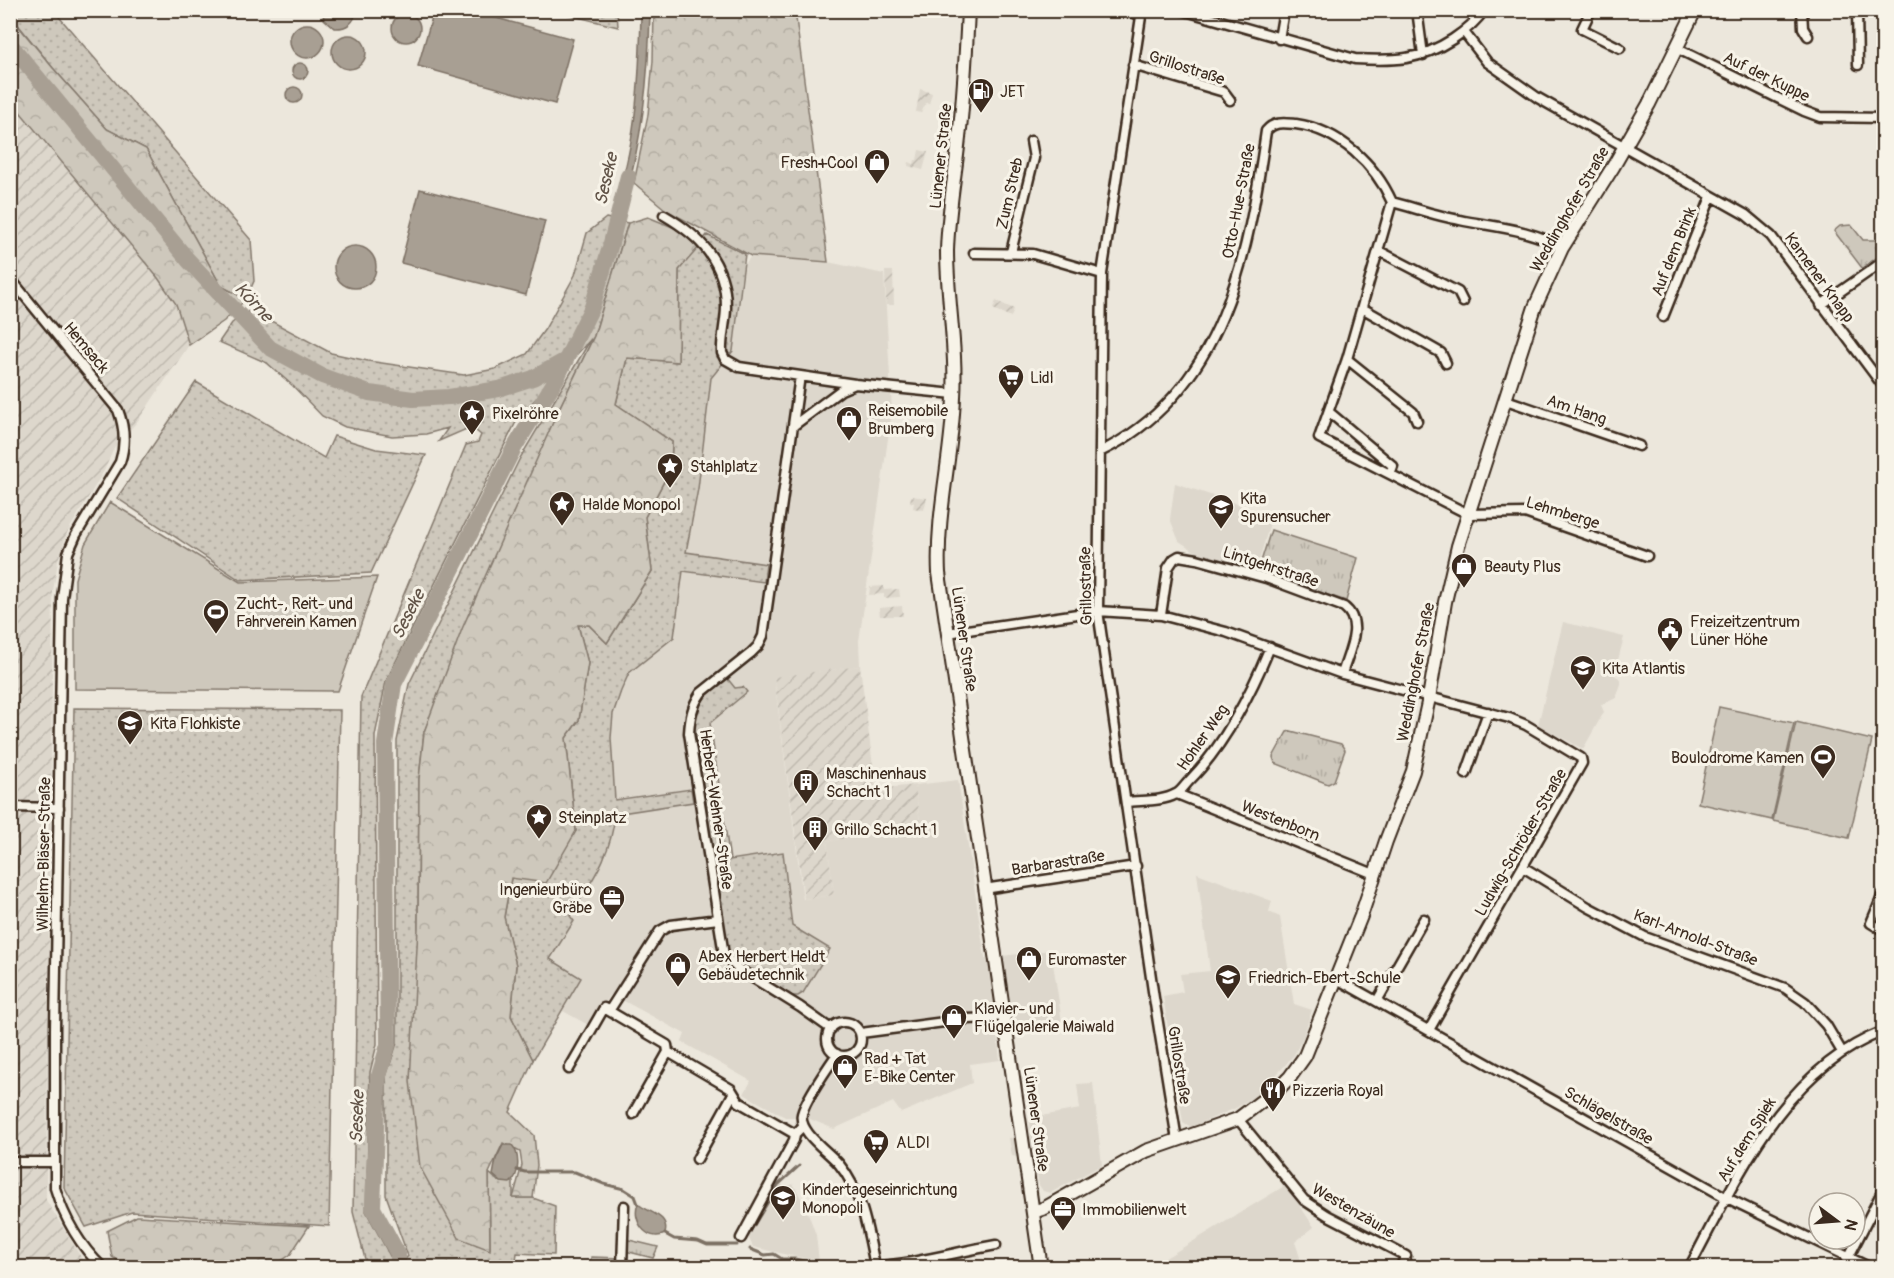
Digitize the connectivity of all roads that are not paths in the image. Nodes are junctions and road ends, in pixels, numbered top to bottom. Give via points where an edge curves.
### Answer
1 (968, 10) edge
2 (1122, 10) edge
3 (1284, 10) edge
4 (1417, 10) edge
5 (1484, 10) edge
6 (1591, 10) edge
7 (1695, 10) edge
8 (1802, 10) edge
9 (1857, 10) edge
10 (1183, 11) edge
11 (1142, 13) edge
12 (1464, 32) junction
13 (1808, 36) dead end
14 (1279, 39) junction
15 (1620, 48) dead end
16 (1676, 48) junction
17 (1423, 55) junction
18 (1133, 65) junction
19 (1858, 65) dead end
20 (1230, 100) dead end
21 (1884, 118) edge
22 (1031, 141) dead end
23 (1624, 148) junction
24 (1711, 197) junction
25 (1392, 202) junction
26 (664, 215) dead end
27 (1562, 248) junction
28 (1379, 251) junction
29 (1011, 252) junction
30 (974, 253) dead end
31 (1884, 261) edge
32 (1102, 274) junction
33 (10, 278) edge
34 (1463, 302) dead end
35 (1821, 305) junction
36 (1362, 308) junction
37 (1663, 317) dead end
38 (1347, 359) junction
39 (1446, 363) dead end
40 (800, 376) junction
41 (855, 384) junction
42 (1884, 387) edge
43 (954, 394) junction
44 (1506, 400) junction
45 (1329, 412) junction
46 (1417, 421) dead end
47 (793, 426) junction
48 (125, 442) joint
49 (1639, 446) dead end
50 (1100, 453) junction
51 (1390, 474) junction
52 (1468, 514) junction
53 (1647, 556) dead end
54 (1098, 611) junction
55 (1161, 615) junction
56 (947, 633) junction
57 (1270, 647) junction
58 (1342, 674) junction
59 (1429, 698) junction
60 (1488, 712) junction
61 (1466, 774) dead end
62 (1177, 794) junction
63 (1126, 802) junction
64 (10, 807) edge
65 (59, 808) junction
66 (1136, 866) junction
67 (1523, 867) junction
68 (1374, 874) junction
69 (984, 889) junction
70 (1884, 892) edge
71 (718, 919) junction
72 (1424, 919) dead end
73 (1884, 931) edge
74 (1336, 979) junction
75 (1377, 1001) junction
76 (609, 1011) junction
77 (1005, 1014) junction
78 (831, 1029) junction
79 (1429, 1030) junction
80 (1884, 1031) edge
81 (861, 1034) junction
82 (668, 1052) junction
83 (1842, 1052) junction
84 (837, 1054) junction
85 (569, 1069) dead end
86 (733, 1094) junction
87 (633, 1114) dead end
88 (1238, 1119) junction
89 (803, 1126) junction
90 (795, 1134) junction
91 (1177, 1140) junction
92 (697, 1159) dead end
93 (10, 1162) edge
94 (54, 1162) junction
95 (1883, 1190) edge
96 (1727, 1198) junction
97 (624, 1206) dead end
98 (1033, 1212) junction
99 (741, 1238) dead end
100 (996, 1245) dead end
101 (1850, 1256) junction
102 (942, 1257) junction
103 (874, 1267) edge
104 (103, 1268) edge
105 (622, 1268) edge
106 (944, 1268) edge
107 (1041, 1268) edge
108 (1400, 1268) edge
109 (1689, 1268) edge
110 (1843, 1268) edge
111 (1871, 1268) edge

1 - 43 street, Lünener Straße via 964,91 947,250
2 - 11 street
3 - 14 street
4 - 17 street
5 - 12 street
6 - 15 street via 1582,30
7 - 16 street, Weddinghofer Straße
8 - 13 street via 1803,28
9 - 19 street
10 - 14 street
11 - 18 street, Grillostraße
12 - 17 street
12 - 23 street, Kamener Knapp via 1487,62
14 - 17 street via 1355,59
16 - 21 street, Auf der Kuppe via 1820,117
16 - 23 street, Weddinghofer Straße
18 - 20 street, Grillostraße via 1224,92
18 - 32 street, Grillostraße
22 - 29 street, Zum Streb via 1034,158
23 - 24 street, Kamener Knapp
23 - 27 street, Weddinghofer Straße
24 - 35 street, Kamener Knapp via 1746,215 1772,236
24 - 37 street, Auf dem Brink
25 - 27 street via 1535,235
25 - 28 street
25 - 50 street, Otto-Hue-Straße via 1386,187 1363,159 1333,135 1302,125 1270,125 1247,244 1221,322 1175,397 1125,440
26 - 40 street via 683,226 712,255 724,290 725,359 739,367
27 - 44 street, Weddinghofer Straße via 1535,307
28 - 34 street via 1458,292
28 - 36 street
29 - 30 street, Zum Streb
29 - 32 street, Zum Streb via 1033,254
31 - 35 street
32 - 50 street, Grillostraße
33 - 48 street, Hemsack via 118,410
35 - 42 street, Kamener Knapp
36 - 38 street
36 - 39 street via 1441,353
38 - 45 street
38 - 46 street via 1413,412
40 - 41 street
40 - 47 street, Herbert-Wehner-Straße
41 - 43 street
41 - 47 street
43 - 56 street, Lünener Straße via 938,528
44 - 49 street, Am Hang
44 - 52 street, Weddinghofer Straße
45 - 51 street via 1394,466
45 - 51 street via 1319,438
47 - 71 street, Herbert-Wehner-Straße via 764,636 751,653 701,693 690,719
48 - 65 street, Wilhelm-Bläser-Straße via 120,462 76,536 66,562
50 - 54 street, Grillostraße
51 - 52 street
52 - 53 street, Lehmberge via 1525,513
52 - 59 street, Weddinghofer Straße via 1445,602
54 - 55 street
54 - 56 street
54 - 63 street, Grillostraße
55 - 57 street
55 - 58 street, Lintgehrstraße via 1168,568 1179,556 1266,578 1348,610 1354,620 1354,631
56 - 69 street, Lünener Straße
57 - 58 street
57 - 62 street, Hohler Weg via 1258,676 1218,744
58 - 59 street
59 - 60 street, Ludwig-Schröder-Straße
59 - 68 street, Weddinghofer Straße via 1413,771
60 - 61 street
60 - 67 street, Ludwig-Schröder-Straße via 1526,725 1582,762
62 - 63 street, Hohler Weg
62 - 68 street, Westenborn
63 - 66 street, Grillostraße
64 - 65 street
65 - 94 street, Wilhelm-Bläser-Straße
66 - 69 street, Barbarastraße
66 - 91 street, Grillostraße
67 - 79 street, Ludwig-Schröder-Straße
67 - 83 street, Karl-Arnold-Straße via 1646,937 1785,988 1805,1002 1826,1025
68 - 74 street, Weddinghofer Straße
69 - 77 street, Lünener Straße
70 - 73 street via 1871,923
71 - 76 street via 671,925 660,931
71 - 78 street, Herbert-Wehner-Straße via 727,960
72 - 75 street
74 - 75 street, Schlägelstraße
74 - 88 street, Weddinghofer Straße via 1305,1056 1279,1088
75 - 79 street, Schlägelstraße
76 - 82 street via 667,1045
76 - 85 street via 604,1008
77 - 81 street
77 - 98 street, Lünener Straße
78 - 81 street via 845,1022
78 - 84 street via 827,1038
79 - 96 street, Schlägelstraße
80 - 83 street, Auf dem Spiek
81 - 84 street via 860,1045 853,1054
82 - 86 street via 731,1089
82 - 87 street
83 - 96 street, Auf dem Spiek via 1788,1100
84 - 89 street via 802,1114
86 - 90 street via 739,1102
86 - 92 street
88 - 91 street, Weddinghofer Straße
88 - 108 street, Westenzäune via 1304,1200 1406,1256
89 - 90 street
89 - 103 street via 839,1164 856,1189
90 - 99 street
91 - 98 street, Weddinghofer Straße via 1146,1151
93 - 94 street
94 - 104 street, Wilhelm-Bläser-Straße via 60,1204 88,1253
95 - 101 street
96 - 101 street, Schlägelstraße
96 - 109 street, Auf dem Spiek
97 - 105 street
98 - 107 street, Lünener Straße
100 - 102 street
101 - 110 street
101 - 111 street, Schlägelstraße
102 - 103 street
102 - 106 street

